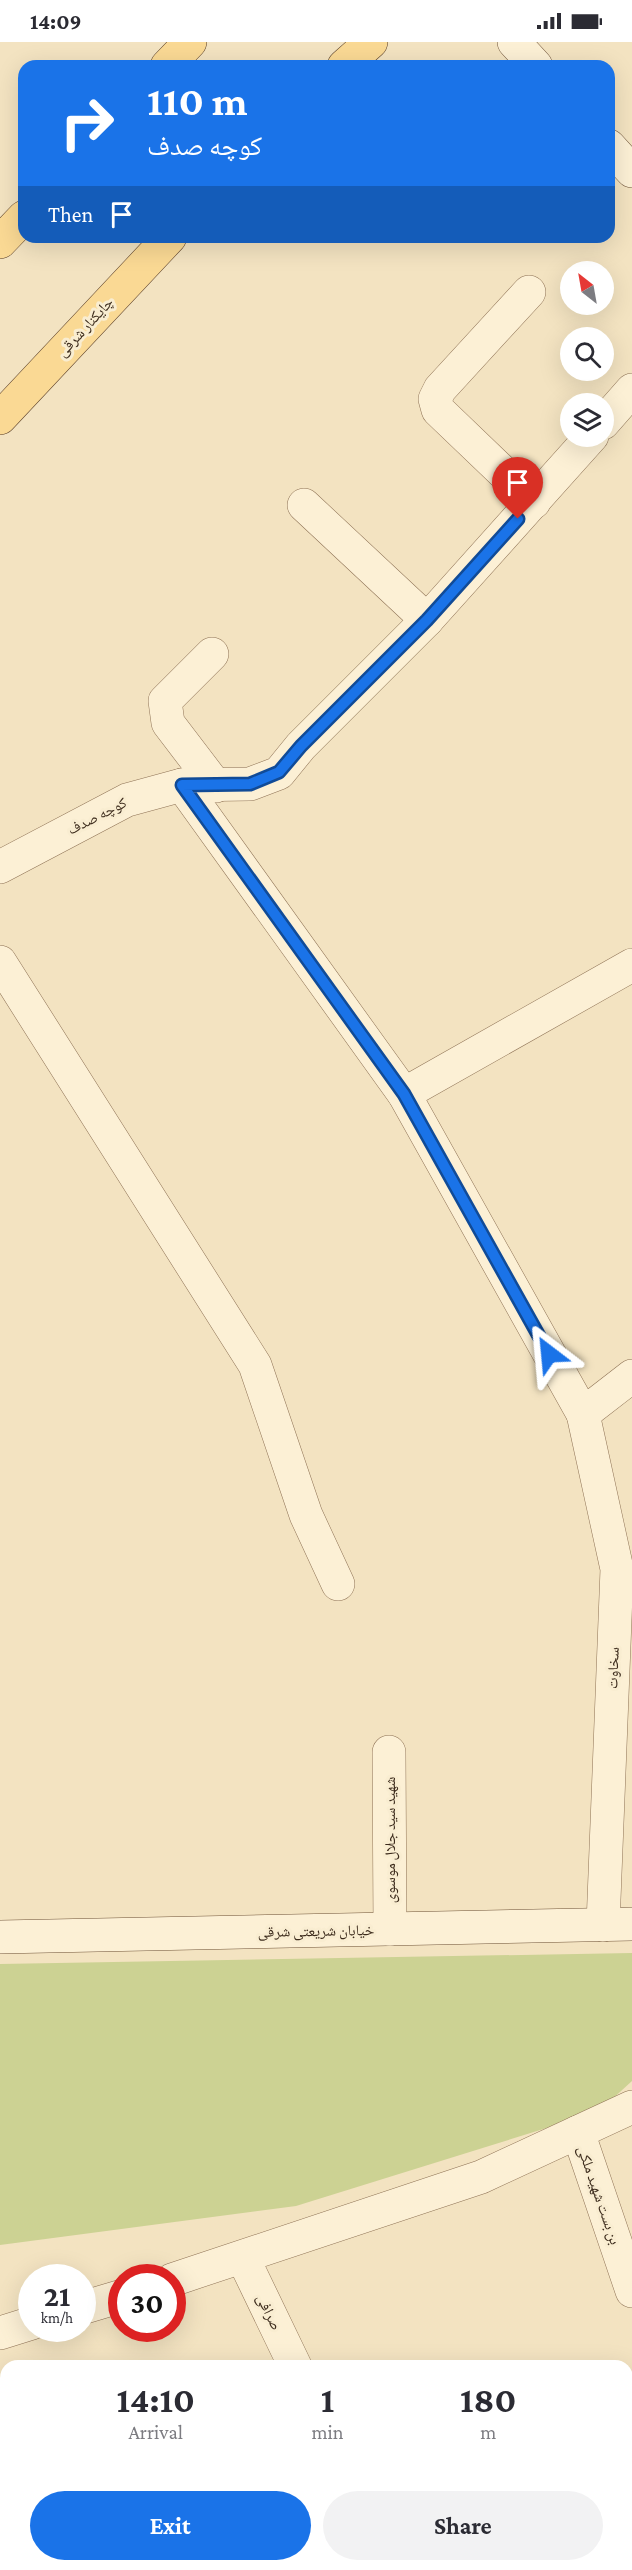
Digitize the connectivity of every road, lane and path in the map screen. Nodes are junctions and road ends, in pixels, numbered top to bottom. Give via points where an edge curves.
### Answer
1 (190, 42) edge
2 (371, 42) edge
3 (514, 42) edge
4 (173, 60) edge
5 (351, 60) edge
6 (530, 60) edge
7 (615, 153) edge
8 (632, 171) edge
9 (18, 223) edge
10 (0, 242) edge
11 (164, 243) edge
12 (529, 292) dead end
13 (632, 390) edge
14 (614, 410) edge
15 (0, 418) edge
16 (582, 447) edge
17 (534, 502) junction
18 (304, 505) dead end
19 (427, 620) junction
20 (212, 654) dead end
21 (182, 785) junction
22 (216, 786) junction
23 (0, 867) edge
24 (0, 962) edge
25 (632, 965) edge
26 (404, 1094) junction
27 (632, 1376) edge
28 (583, 1414) junction
29 (338, 1584) dead end
30 (389, 1752) dead end
31 (617, 1924) edge
32 (390, 1929) junction
33 (0, 1937) edge
34 (632, 2108) edge
35 (578, 2132) junction
36 (243, 2258) junction
37 (186, 2276) edge
38 (632, 2291) edge
39 (18, 2327) edge
40 (0, 2333) edge
41 (292, 2360) edge

1 - 4 main road
2 - 5 main road
3 - 6 street
7 - 8 street
9 - 10 main road
11 - 15 main road, چایکنار شرقی
12 - 17 street via 435,399 438,410
13 - 14 street
16 - 17 street, کوچه صدف
17 - 19 street, کوچه صدف
18 - 19 street
19 - 22 street, کوچه صدف via 279,772 250,784
20 - 22 street via 165,701 168,723
21 - 22 street, کوچه صدف
21 - 23 street, کوچه صدف via 128,800
21 - 26 street, سخاوت
24 - 29 street via 255,1365 306,1515
25 - 26 street
26 - 28 street, سخاوت
27 - 28 street
28 - 31 street, سخاوت via 618,1569
30 - 32 street, شهید سید جلال موسوی
31 - 32 street, خیابان شریعتی شرقی
32 - 33 street, خیابان شریعتی شرقی
34 - 35 street
35 - 36 street via 481,2177
35 - 38 street, بن بست شهید ملکی
36 - 37 street
36 - 41 street, صرافی
39 - 40 street

